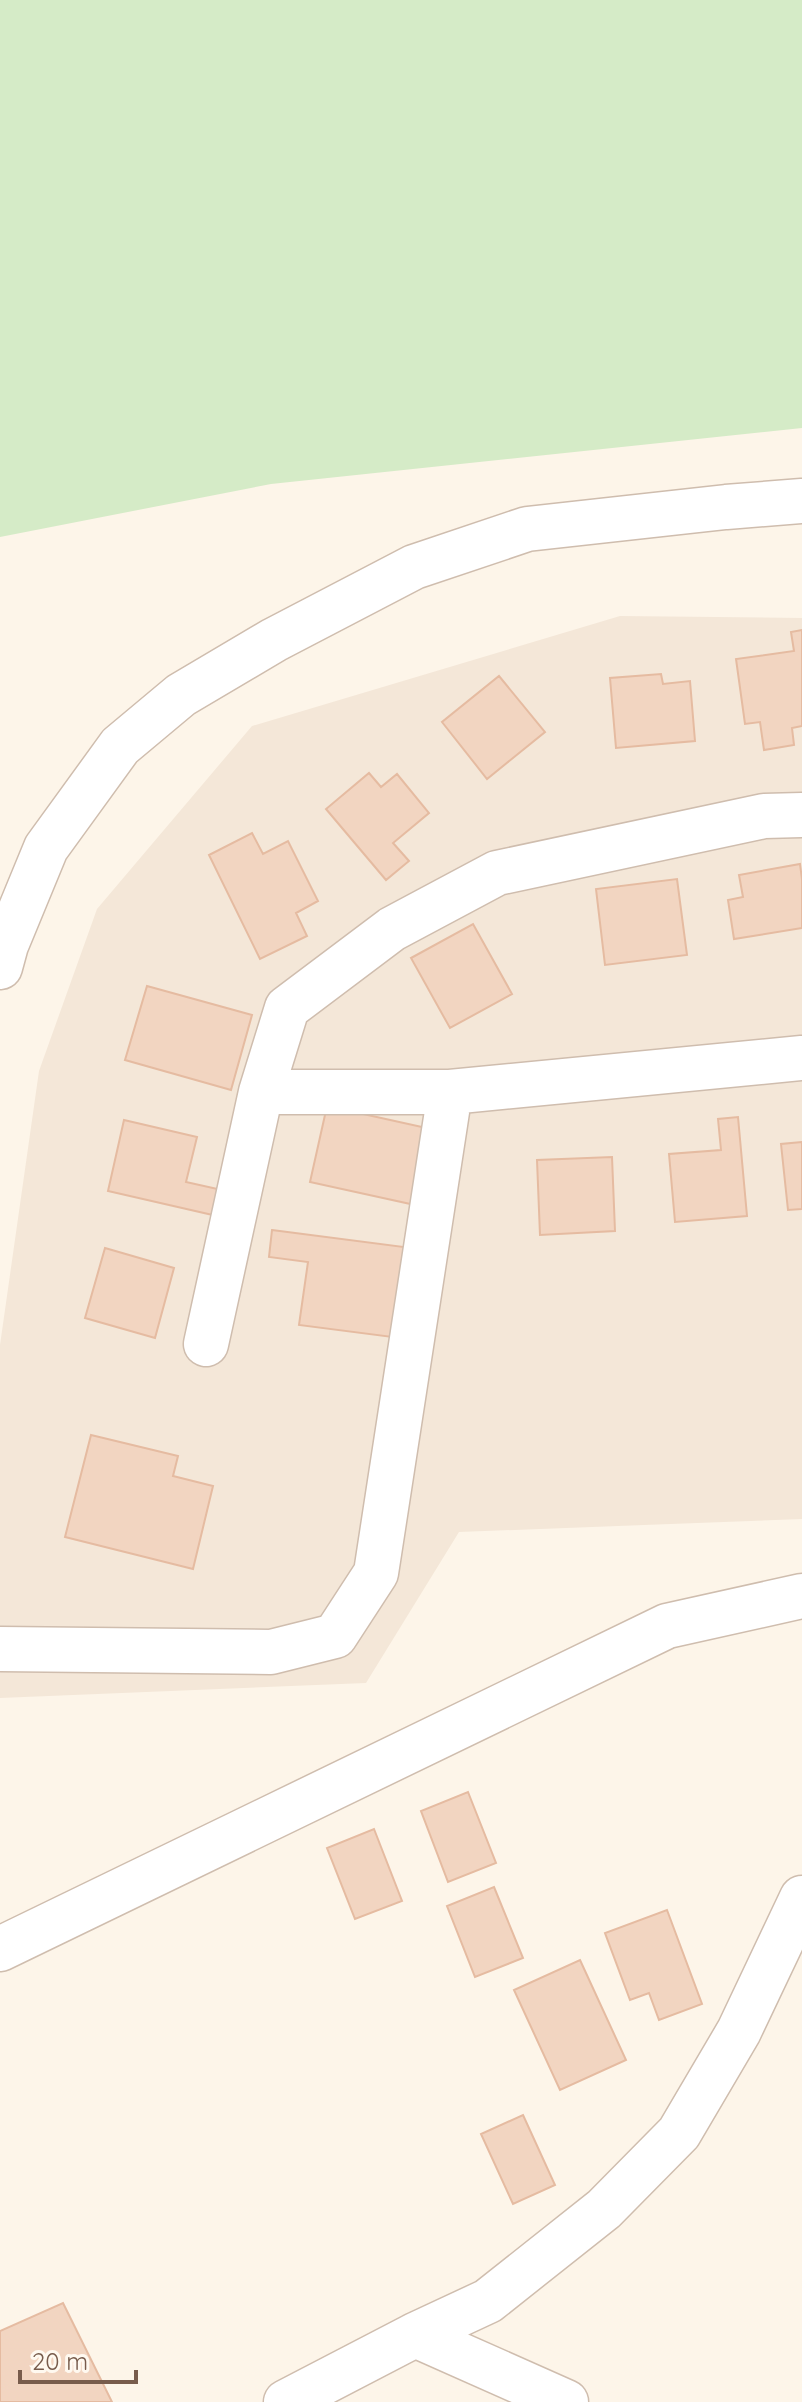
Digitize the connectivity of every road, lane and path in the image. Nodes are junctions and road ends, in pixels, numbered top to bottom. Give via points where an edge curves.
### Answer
1 (802, 501) edge
2 (802, 815) edge
3 (0, 967) edge
4 (802, 1058) edge
5 (261, 1092) junction
6 (450, 1092) junction
7 (206, 1344) dead end
8 (802, 1596) edge
9 (0, 1649) edge
10 (802, 1898) edge
11 (0, 1949) edge
12 (415, 2335) junction
13 (357, 2384) edge
14 (286, 2402) edge
15 (566, 2402) edge

1 - 3 street via 527,529 414,567 274,640 181,695 120,746 46,848
2 - 5 street via 764,816 497,873 392,929 287,1008
4 - 6 street
5 - 6 street
5 - 7 street
6 - 9 street via 376,1573 335,1636 271,1652
8 - 11 street via 667,1626
10 - 12 street via 739,2031 679,2133 604,2209 488,2301
12 - 13 street
12 - 15 street
13 - 14 street

